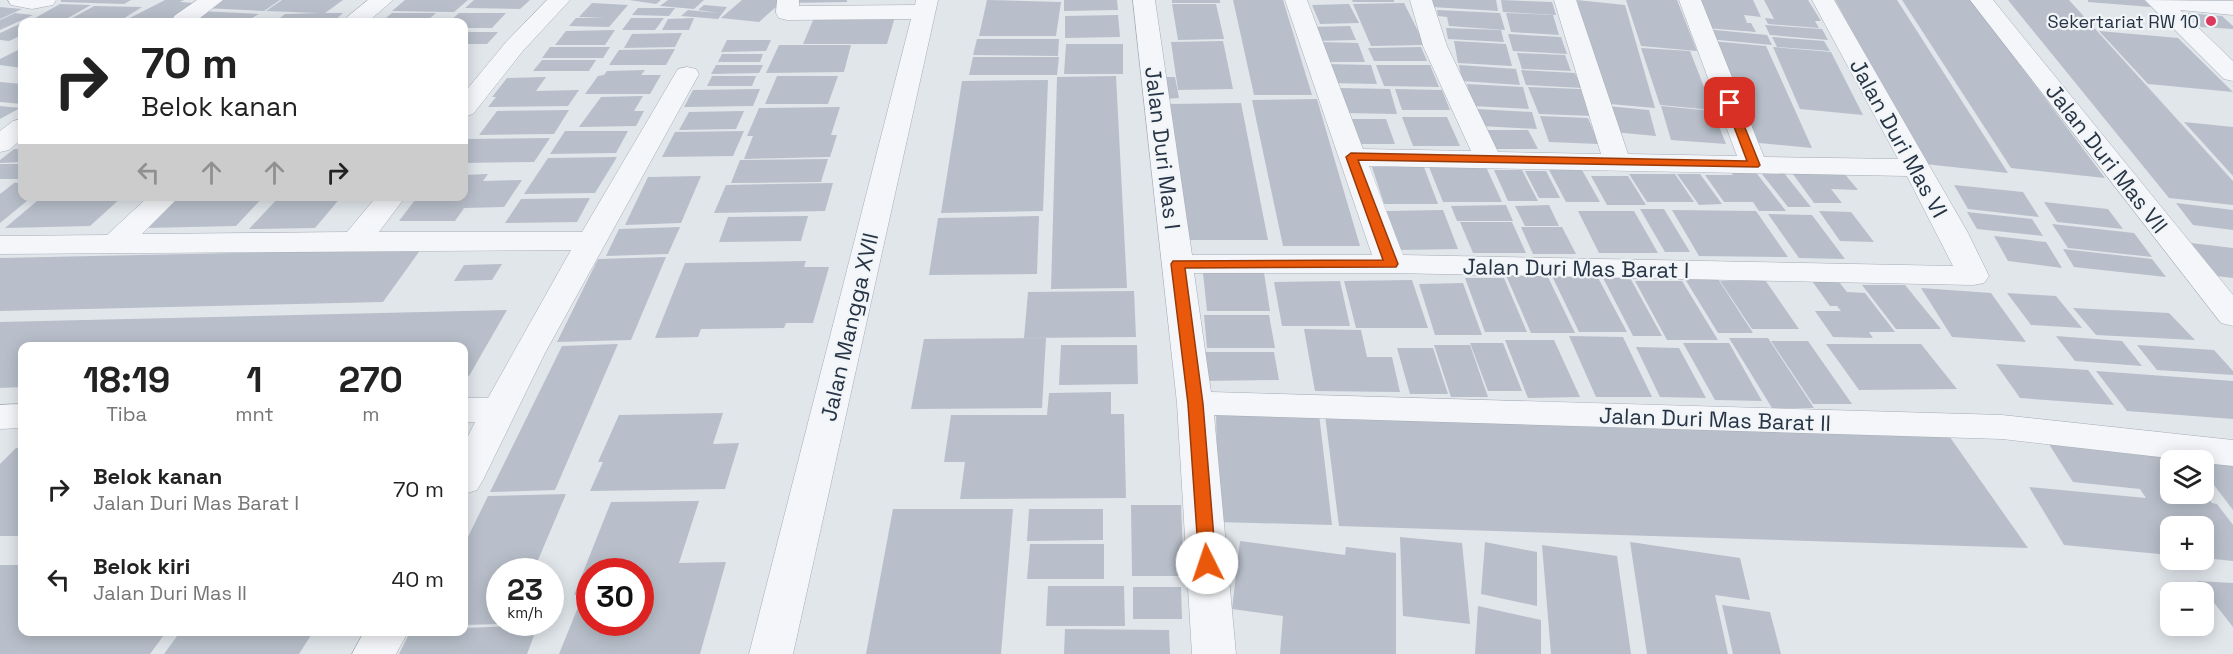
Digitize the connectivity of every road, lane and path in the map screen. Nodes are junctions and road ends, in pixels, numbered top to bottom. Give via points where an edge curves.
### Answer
1 (19, 0) edge
2 (45, 0) edge
3 (212, 0) edge
4 (382, 0) edge
5 (560, 0) edge
6 (1144, 0) edge
7 (1296, 0) edge
8 (1421, 0) edge
9 (1565, 0) edge
10 (1690, 0) edge
11 (1823, 0) edge
12 (1982, 0) edge
13 (2157, 1) edge
14 (925, 6) edge
15 (787, 7) edge
16 (2228, 7) edge
17 (186, 18) edge
18 (360, 18) edge
19 (687, 74) dead end
20 (2233, 74) edge
21 (468, 104) edge
22 (18, 131) edge
23 (0, 144) edge
24 (1351, 157) junction
25 (1488, 159) junction
26 (1617, 162) junction
27 (1754, 165) junction
28 (1915, 168) junction
29 (161, 201) edge
30 (388, 201) edge
31 (356, 241) junction
32 (592, 241) junction
33 (115, 244) junction
34 (0, 245) edge
35 (1178, 264) junction
36 (1391, 264) junction
37 (1973, 276) joint
38 (2233, 316) edge
39 (1195, 404) junction
40 (468, 410) edge
41 (500, 410) junction
42 (18, 416) edge
43 (0, 417) edge
44 (2233, 453) edge
45 (468, 472) edge
46 (384, 636) edge
47 (374, 654) edge
48 (771, 654) edge
49 (1214, 654) edge

1 - 2 street
3 - 17 street
4 - 18 street
5 - 21 street via 521,39
6 - 35 street, Jalan Duri Mas I
7 - 24 street
8 - 25 street via 1435,46
9 - 26 street
10 - 27 street
11 - 28 street, Jalan Duri Mas VI
12 - 38 street, Jalan Duri Mas VII
13 - 16 street
13 - 20 street
14 - 15 street
14 - 48 street, Jalan Mangga XVII
19 - 32 street
22 - 23 street
24 - 25 street
24 - 36 street
25 - 26 street
26 - 27 street
27 - 28 street
28 - 37 street, Jalan Duri Mas VI
29 - 33 street
30 - 31 street
31 - 32 street
31 - 33 street
32 - 41 street
33 - 34 street
35 - 36 street, Jalan Duri Mas Barat I
35 - 39 street, Jalan Duri Mas I
36 - 37 street, Jalan Duri Mas Barat I
39 - 44 street, Jalan Duri Mas Barat II via 2002,427
39 - 49 street, Jalan Duri Mas I
40 - 41 street
41 - 45 street
42 - 43 street
46 - 47 street

